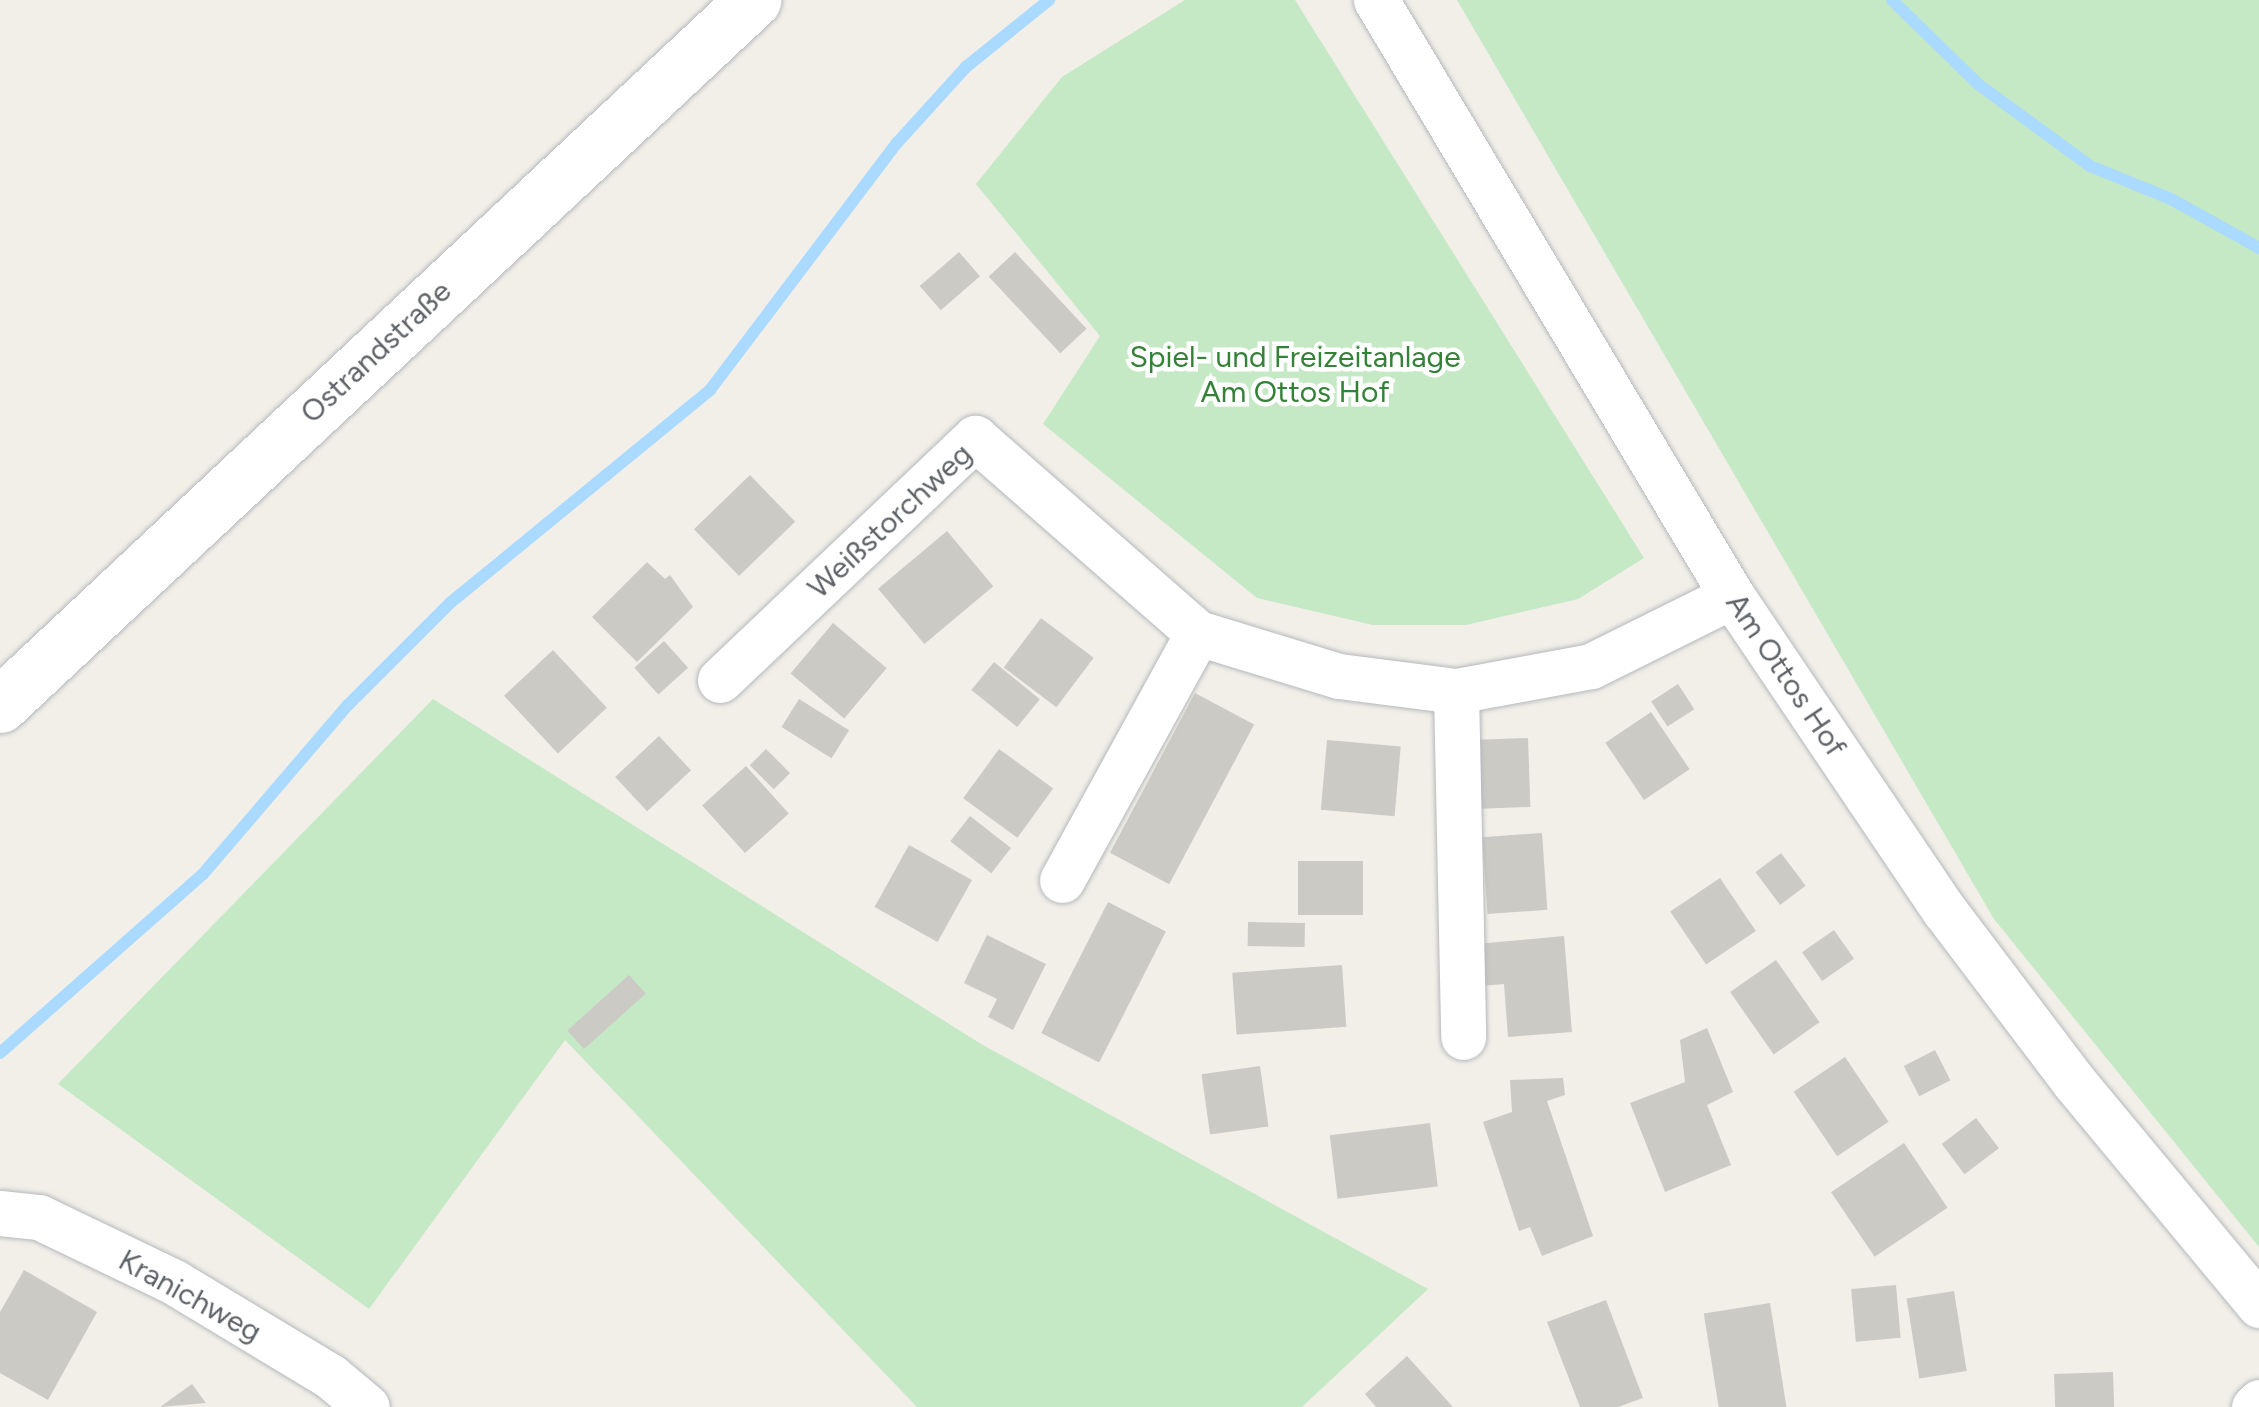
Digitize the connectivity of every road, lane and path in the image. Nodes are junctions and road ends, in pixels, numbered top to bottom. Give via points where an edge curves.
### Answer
1 (752, 0) edge
2 (1376, 0) edge
3 (1732, 596) junction
4 (1198, 633) junction
5 (720, 680) dead end
6 (1456, 691) junction
7 (0, 705) edge
8 (1062, 880) dead end
9 (1463, 1037) dead end
10 (0, 1213) edge
11 (2259, 1305) edge
12 (367, 1407) edge

1 - 7 main road, Ostrandstraße
2 - 3 street, Am Ottos Hof
3 - 6 street, Weißstorchweg via 1591,666
3 - 11 street, Am Ottos Hof via 1944,910 2074,1082
4 - 5 street, Weißstorchweg via 975,438
4 - 6 street, Weißstorchweg via 1339,676
4 - 8 street
6 - 9 street
10 - 12 street, Kranichweg via 39,1217 174,1282 330,1376

